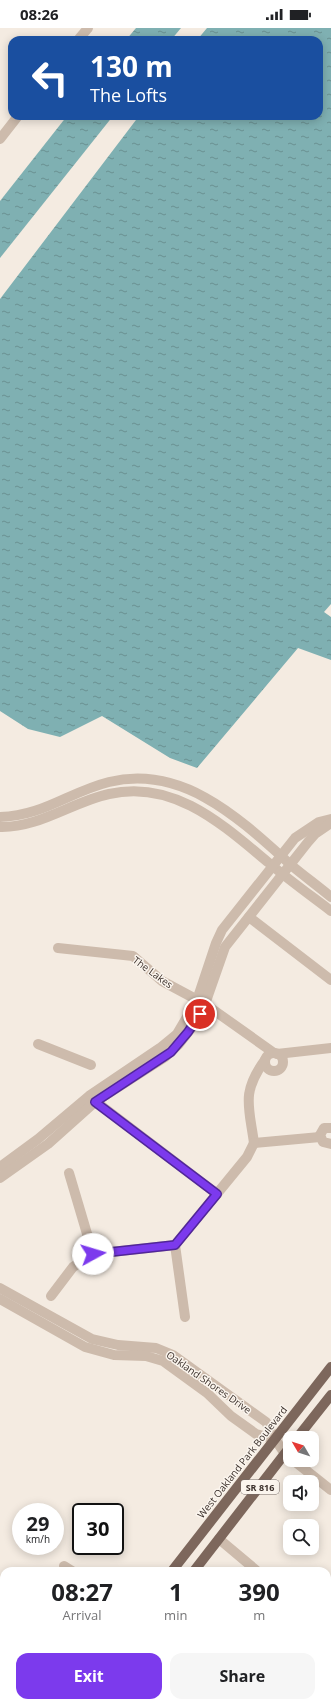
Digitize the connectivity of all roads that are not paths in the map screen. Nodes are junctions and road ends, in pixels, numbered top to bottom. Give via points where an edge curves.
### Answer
1 (88, 28) edge
2 (81, 36) edge
3 (15, 120) edge
4 (0, 139) edge
5 (0, 817) edge
6 (331, 819) edge
7 (331, 823) edge
8 (0, 827) edge
9 (281, 855) junction
10 (291, 865) junction
11 (273, 866) junction
12 (283, 874) junction
13 (331, 897) edge
14 (331, 911) edge
15 (248, 917) junction
16 (58, 948) dead end
17 (331, 980) edge
18 (201, 1002) junction
19 (38, 1044) dead end
20 (331, 1048) edge
21 (273, 1057) junction
22 (91, 1065) dead end
23 (270, 1070) junction
24 (251, 1083) junction
25 (92, 1099) junction
26 (331, 1128) edge
27 (320, 1137) junction
28 (254, 1143) junction
29 (331, 1144) edge
30 (16, 1160) junction
31 (0, 1167) edge
32 (70, 1173) dead end
33 (0, 1178) edge
34 (217, 1194) junction
35 (175, 1245) junction
36 (93, 1254) junction
37 (0, 1288) edge
38 (50, 1296) dead end
39 (0, 1299) edge
40 (185, 1316) dead end
41 (138, 1351) junction
42 (162, 1355) junction
43 (331, 1367) edge
44 (331, 1395) edge
45 (303, 1431) edge
46 (275, 1439) junction
47 (283, 1448) edge
48 (283, 1462) edge
49 (303, 1467) edge
50 (331, 1490) edge
51 (219, 1539) junction
52 (175, 1567) edge
53 (197, 1567) edge
54 (252, 1567) edge

1 - 2 street
3 - 4 street
5 - 9 street via 32,813 114,781 161,781 182,786 208,798
6 - 9 street via 306,829
7 - 10 street via 315,834
8 - 11 street via 34,822 111,793 152,793 180,800 207,814
9 - 10 street
9 - 11 street
10 - 12 street
10 - 13 street
11 - 12 street
11 - 18 street via 222,930 216,943
12 - 14 street
12 - 15 street
15 - 17 street
15 - 18 street via 222,953
16 - 18 street, The Lakes via 133,956 162,981
18 - 21 street, The Lakes via 257,1042
18 - 25 street via 193,1026 171,1052
19 - 22 street
20 - 21 street
21 - 23 street, The Lakes via 266,1066
21 - 23 street via 282,1066 274,1072
21 - 24 street via 253,1077
23 - 24 street
24 - 28 street via 248,1100
25 - 30 street via 48,1144
25 - 34 street
26 - 27 street via 326,1127 322,1130
27 - 28 street
27 - 29 street via 325,1143
28 - 34 street
30 - 31 street
30 - 33 street
32 - 36 street
34 - 35 street
35 - 36 street
35 - 40 street
36 - 38 street via 73,1267
37 - 41 street, Oakland Shores Drive via 92,1339
39 - 41 street, Oakland Shores Drive via 85,1347 114,1355
41 - 42 street, Oakland Shores Drive via 146,1356
42 - 46 street, Oakland Shores Drive via 172,1367 207,1393 231,1416 256,1434
42 - 46 street, Oakland Shores Drive via 177,1358 266,1422
43 - 46 main road, West Oakland Park Boulevard / SR 816
44 - 45 main road
46 - 47 street, Oakland Shores Drive
46 - 52 main road, West Oakland Park Boulevard / SR 816
48 - 51 main road, SR 816
49 - 50 street, Oakland Shores Drive
51 - 53 main road, SR 816
51 - 54 street

